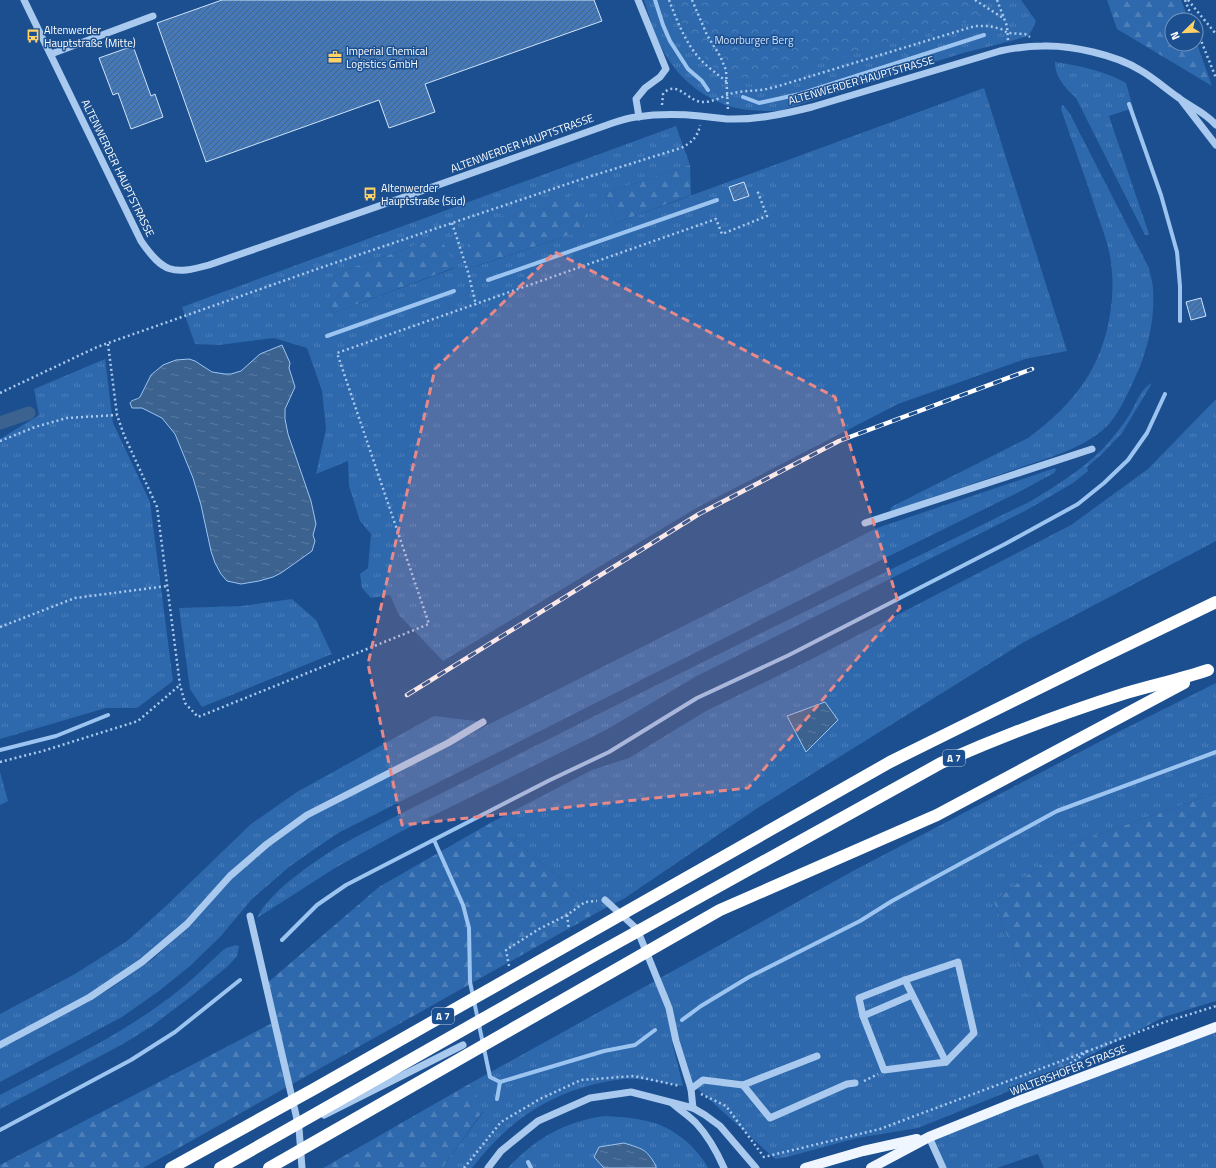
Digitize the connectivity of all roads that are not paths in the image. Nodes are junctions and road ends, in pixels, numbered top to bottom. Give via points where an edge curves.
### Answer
1 (24, 0) edge
2 (638, 0) edge
3 (153, 16) dead end
4 (51, 54) junction
5 (1180, 99) junction
6 (639, 117) junction
7 (1216, 125) edge
8 (1216, 145) edge
9 (1092, 449) dead end
10 (865, 523) dead end
11 (1216, 602) edge
12 (1212, 668) edge
13 (483, 722) dead end
14 (605, 900) dead end
15 (250, 916) dead end
16 (905, 980) junction
17 (912, 995) junction
18 (863, 1016) junction
19 (1216, 1027) edge
20 (0, 1045) edge
21 (464, 1045) dead end
22 (817, 1056) dead end
23 (946, 1062) junction
24 (854, 1083) road end
25 (743, 1085) junction
26 (691, 1089) junction
27 (670, 1102) junction
28 (693, 1108) junction
29 (299, 1128) junction
30 (929, 1137) junction
31 (172, 1168) edge
32 (220, 1168) edge
33 (230, 1168) edge
34 (269, 1168) edge
35 (302, 1168) edge
36 (488, 1168) edge
37 (724, 1168) edge
38 (756, 1168) edge
39 (805, 1168) edge
40 (871, 1168) edge
41 (943, 1168) edge

1 - 4 street, ALTENWERDER HAUPTSTRASSE
2 - 6 street via 666,69 660,77 644,88 636,99
3 - 4 street
4 - 6 street, ALTENWERDER HAUPTSTRASSE via 141,241 159,264 181,271 209,265 607,125
5 - 6 street, ALTENWERDER HAUPTSTRASSE via 1150,76 1127,63 1070,48 1027,46 1000,51 812,107 767,116 728,119 670,115
5 - 7 street, ALTENWERDER HAUPTSTRASSE via 1198,109
5 - 8 street, ALTENWERDER HAUPTSTRASSE
9 - 10 street
11 - 31 highway, A 7 via 890,762
12 - 32 highway, A 7 via 1038,723 942,763 717,886
12 - 34 highway, A 7 via 937,815 720,910
13 - 20 street via 448,743 307,815 267,844 230,876 187,924 142,962 90,997
14 - 26 street via 637,929 669,1008
15 - 29 street
16 - 17 street
16 - 18 street via 859,998
16 - 23 street via 958,962 974,1033
17 - 18 street
17 - 23 street
18 - 23 street via 884,1070
19 - 30 main road, WALTERSHOFER STRASSE
21 - 29 street
22 - 25 street
24 - 25 street via 770,1118
25 - 26 street via 703,1080
26 - 28 street
27 - 28 street
27 - 36 street via 631,1092 590,1098 538,1121 501,1151
27 - 37 street via 696,1123 719,1156
28 - 38 street via 720,1126
29 - 33 street
29 - 35 street
30 - 39 main road, WALTERSHOFER STRASSE via 863,1151
30 - 40 main road, WALTERSHOFER STRASSE
30 - 41 street

